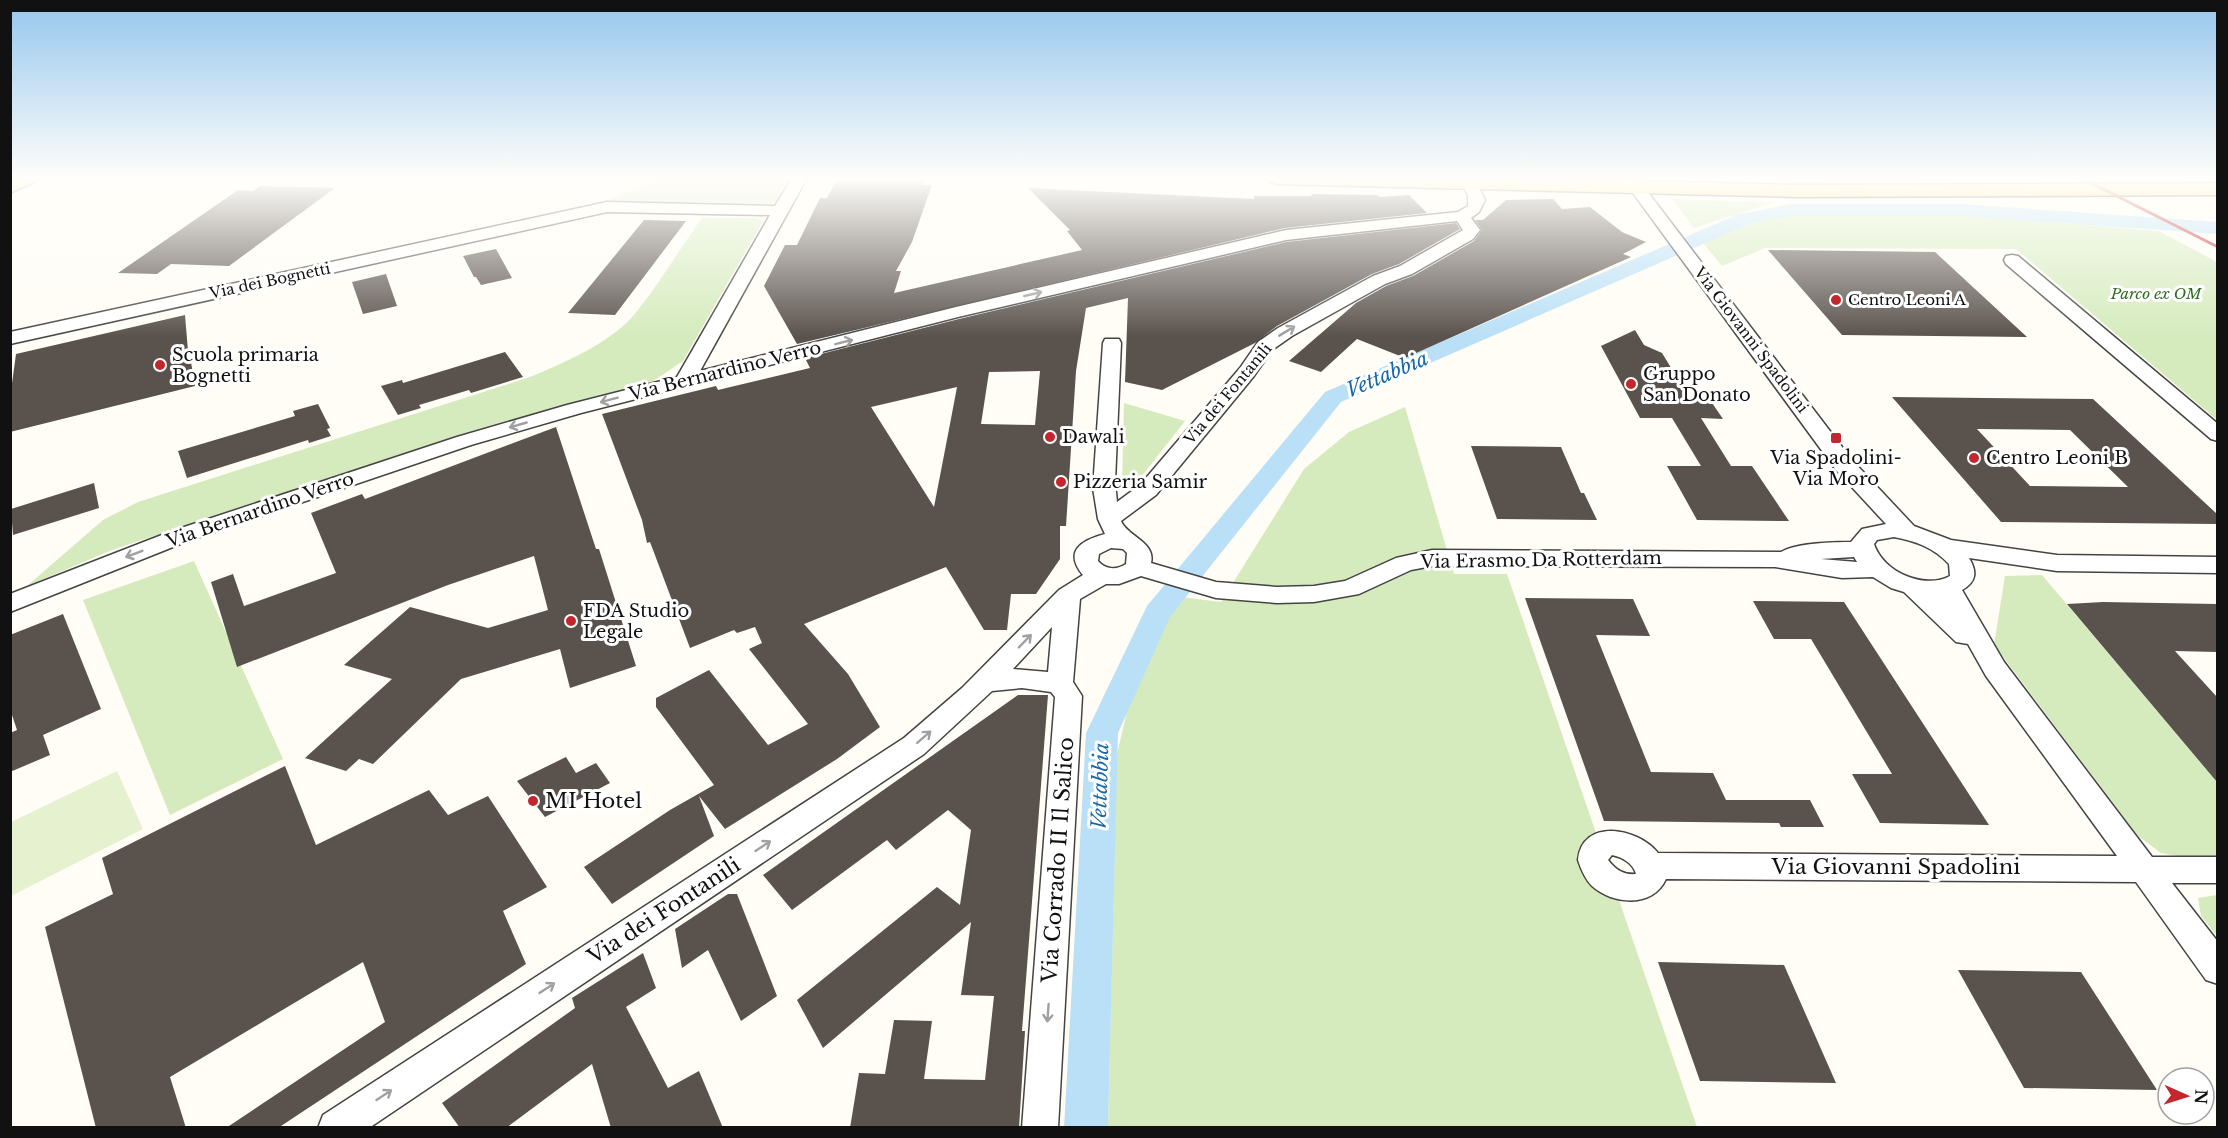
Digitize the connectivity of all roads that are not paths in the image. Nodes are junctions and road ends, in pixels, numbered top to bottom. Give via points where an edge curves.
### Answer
1 (498, 231) edge
2 (770, 231) edge
3 (1322, 231) edge
4 (1471, 231) edge
5 (1668, 231) edge
6 (2012, 260) dead end
7 (10, 338) edge
8 (1112, 343) dead end
9 (685, 380) junction
10 (2217, 435) edge
11 (1844, 465) junction
12 (1107, 507) junction
13 (1878, 531) junction
14 (1906, 532) junction
15 (1128, 543) junction
16 (1945, 547) junction
17 (1091, 548) junction
18 (1862, 549) junction
19 (1775, 560) junction
20 (2057, 563) junction
21 (2217, 565) edge
22 (1143, 569) junction
23 (1877, 569) junction
24 (1103, 575) junction
25 (1956, 581) junction
26 (1913, 586) junction
27 (1068, 596) junction
28 (10, 604) edge
29 (1995, 669) junction
30 (984, 683) junction
31 (1060, 684) junction
32 (1650, 866) dead end
33 (2143, 869) junction
34 (2217, 870) edge
35 (2217, 969) edge
36 (336, 1128) edge
37 (1040, 1128) edge

1 - 7 street, Via dei Bognetti
2 - 9 street
9 -> 3 street, Via Bernardino Verro via 956,312 1286,235
12 -> 4 street, Via dei Fontanili via 1117,510 1148,490 1265,346
5 - 11 street, Via Giovanni Spadolini
6 - 10 street
8 - 12 street
9 -> 28 street, Via Bernardino Verro via 464,441 180,536
11 - 13 street, Via Giovanni Spadolini
11 - 14 street, Via Giovanni Spadolini
12 - 15 street via 1115,531
12 - 17 street via 1094,517
13 - 14 street, Via Giovanni Spadolini
13 - 18 street via 1865,538
14 - 16 street, Via Giovanni Spadolini
15 - 17 street via 1112,541
15 - 22 street via 1140,554
16 - 20 street, Via Giovanni Spadolini
16 - 25 street, Via Giovanni Spadolini via 1959,561
17 - 24 street via 1085,556 1087,566
18 - 19 street, Via Erasmo Da Rotterdam via 1829,550
18 - 23 street, Via Giovanni Spadolini
19 - 22 street, Via Erasmo Da Rotterdam via 1432,558 1404,564 1350,588 1277,595 1216,591
19 - 23 street, Via Erasmo Da Rotterdam via 1842,570
20 - 21 street, Via Giovanni Spadolini
20 - 25 street, Via Giovanni Spadolini
22 - 24 street
23 - 26 street, Via Giovanni Spadolini
24 - 27 street, Via dei Fontanili
25 - 26 street, Via Giovanni Spadolini via 1932,590
25 - 29 street, Via Giovanni Spadolini
26 - 29 street, Via Giovanni Spadolini via 1947,616
30 -> 27 street, Via dei Fontanili
27 - 31 street, Via Corrado II Il Salico
29 - 33 street, Via Giovanni Spadolini
30 - 31 street via 1031,677
36 -> 30 street, Via dei Fontanili via 914,746
31 -> 37 street, Via Corrado II Il Salico via 1069,696
32 - 33 street, Via Giovanni Spadolini
33 - 34 street, Via Giovanni Spadolini
33 - 35 street, Via Giovanni Spadolini

